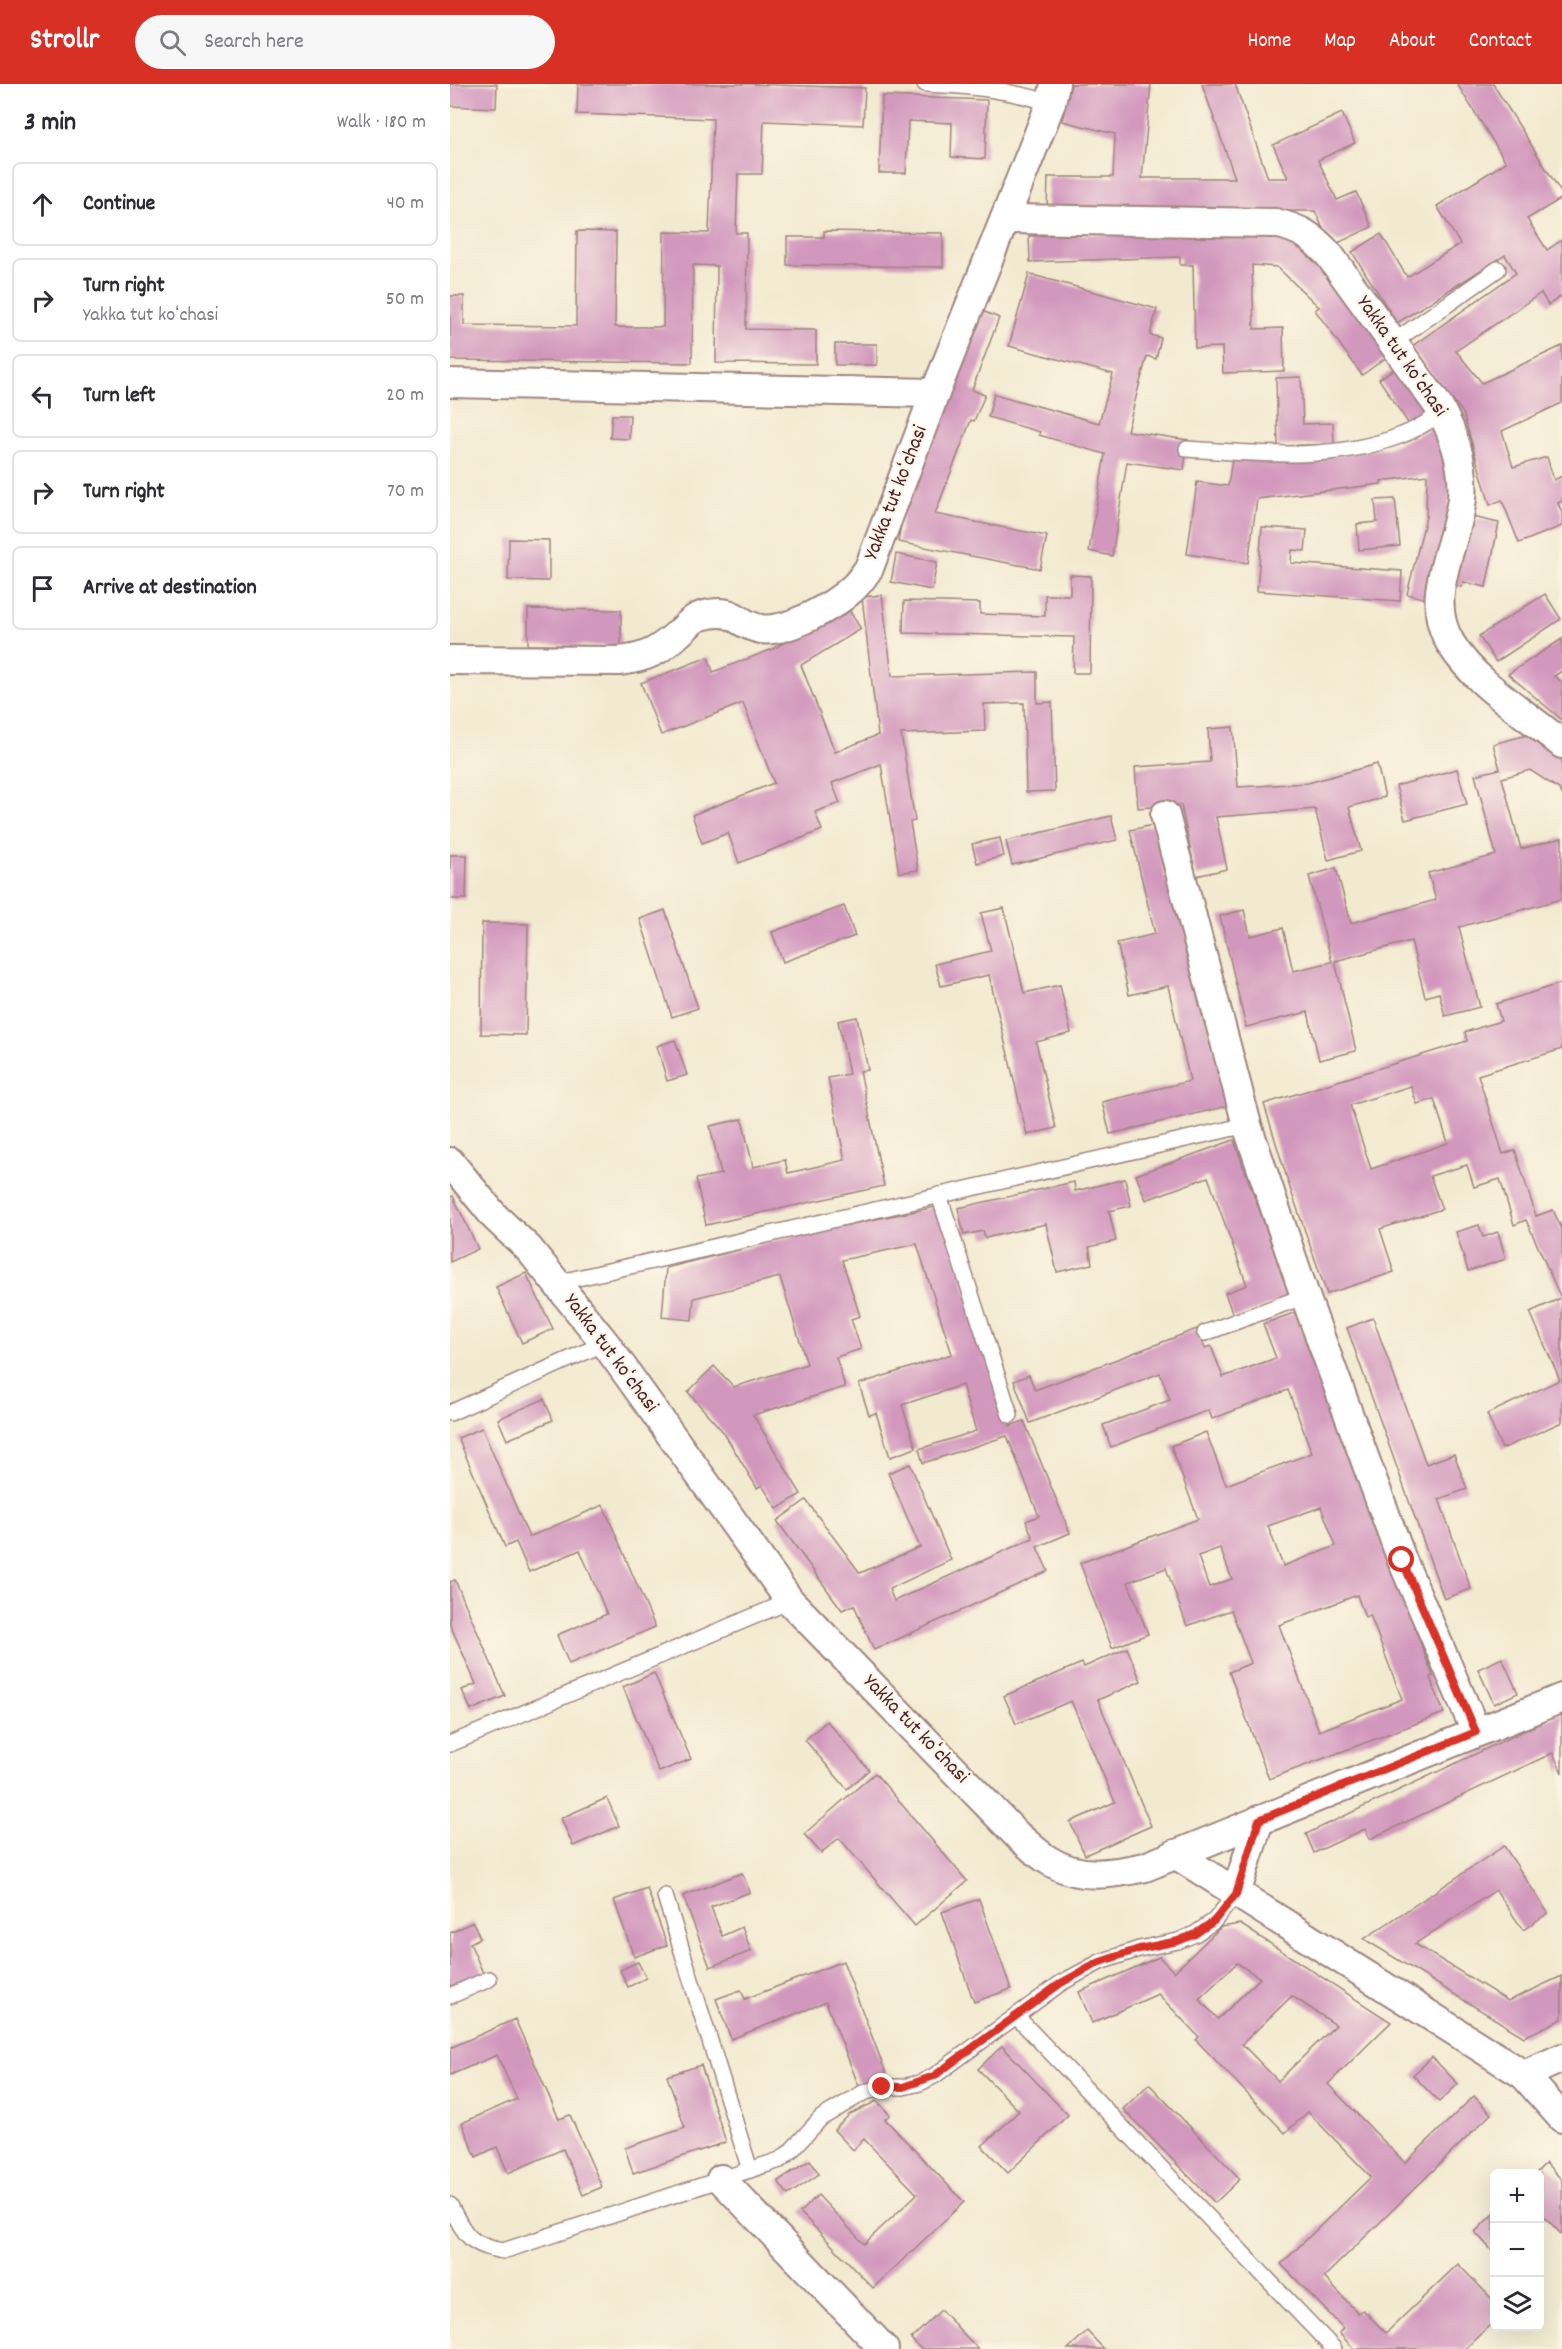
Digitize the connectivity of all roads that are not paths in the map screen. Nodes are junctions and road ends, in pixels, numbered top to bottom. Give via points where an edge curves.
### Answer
1 (925, 84) edge
2 (1053, 93) edge
3 (1005, 219) junction
4 (1498, 269) dead end
5 (1392, 343) junction
6 (450, 383) edge
7 (935, 393) junction
8 (1442, 413) junction
9 (1187, 449) dead end
10 (450, 660) edge
11 (1562, 744) edge
12 (1165, 815) dead end
13 (1247, 1125) junction
14 (450, 1162) edge
15 (939, 1195) junction
16 (556, 1282) junction
17 (1305, 1296) junction
18 (1204, 1333) dead end
19 (605, 1343) junction
20 (450, 1413) edge
21 (1010, 1415) dead end
22 (790, 1600) junction
23 (1562, 1698) edge
24 (1476, 1732) junction
25 (450, 1744) edge
26 (1259, 1820) junction
27 (1176, 1854) junction
28 (1236, 1894) junction
29 (665, 1896) dead end
30 (489, 1978) dead end
31 (450, 1996) edge
32 (1017, 2017) junction
33 (1562, 2058) edge
34 (1524, 2075) junction
35 (1562, 2118) edge
36 (750, 2170) junction
37 (721, 2179) junction
38 (450, 2205) edge
39 (884, 2349) edge
40 (1334, 2349) edge

1 - 2 lane
2 - 3 street, Yakka tut koʻchasi
3 - 5 street, Yakka tut koʻchasi via 1275,223 1295,227 1315,239 1330,256
3 - 7 street, Yakka tut koʻchasi
4 - 5 lane
5 - 8 street, Yakka tut koʻchasi
6 - 7 street, Yakka tut koʻchasi
7 - 10 street, Yakka tut koʻchasi via 869,567 854,588 839,600 784,627 750,626 735,615 717,612 697,617 667,644 641,659
8 - 9 lane via 1403,435 1365,446 1281,454
8 - 11 street, Yakka tut koʻchasi via 1460,455 1462,499 1437,599 1441,622 1469,670
12 - 13 street
13 - 15 lane
13 - 17 street
14 - 16 street, Yakka tut koʻchasi
15 - 16 lane
15 - 21 lane
16 - 19 street, Yakka tut koʻchasi
17 - 18 lane
17 - 24 street via 1402,1560
19 - 20 lane
19 - 22 street, Yakka tut koʻchasi
22 - 25 lane
22 - 27 street, Yakka tut koʻchasi via 1019,1837 1050,1862 1080,1872 1113,1874
23 - 24 street, Yakka tut koʻchasi
24 - 26 street, Yakka tut koʻchasi
26 - 27 street, Yakka tut koʻchasi
26 - 28 street
27 - 28 street
28 - 32 lane via 1214,1921 1195,1934 1100,1962 1061,1983
28 - 34 street
29 - 36 lane
30 - 31 lane
32 - 36 lane via 920,2083 863,2093 821,2118 780,2160
32 - 40 lane
33 - 34 street
34 - 35 street
36 - 37 lane
37 - 38 lane via 503,2251 483,2247 467,2235
37 - 39 street

